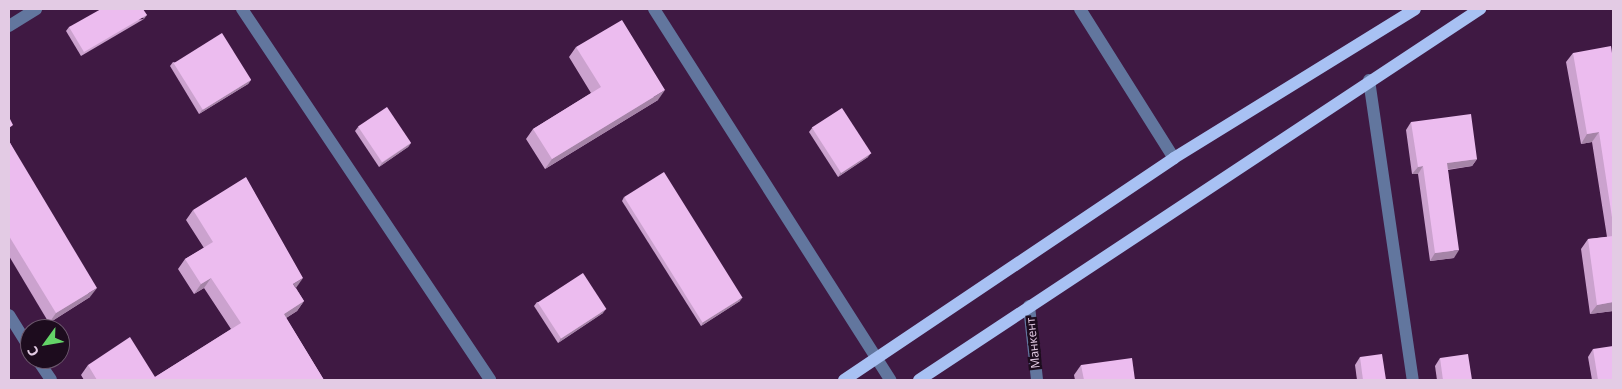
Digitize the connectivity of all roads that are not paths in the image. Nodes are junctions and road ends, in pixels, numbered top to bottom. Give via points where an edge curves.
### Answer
1 (36, 9) edge
2 (242, 9) edge
3 (654, 9) edge
4 (1080, 9) edge
5 (1415, 9) edge
6 (1480, 9) edge
7 (9, 26) edge
8 (1369, 80) junction
9 (1174, 158) junction
10 (1029, 306) junction
11 (9, 315) edge
12 (20, 332) edge
13 (876, 357) junction
14 (44, 369) edge
15 (51, 380) edge
16 (490, 380) edge
17 (844, 380) edge
18 (890, 380) edge
19 (919, 380) edge
20 (1037, 380) edge
21 (1413, 380) edge

1 - 7 street
2 - 16 street
3 - 13 street
4 - 9 street
5 - 9 main road
6 - 8 main road
8 - 10 main road
8 - 21 street
9 - 13 main road
10 - 19 main road
10 - 20 street, Манкент
11 - 12 street
13 - 17 main road
13 - 18 street
14 - 15 street

